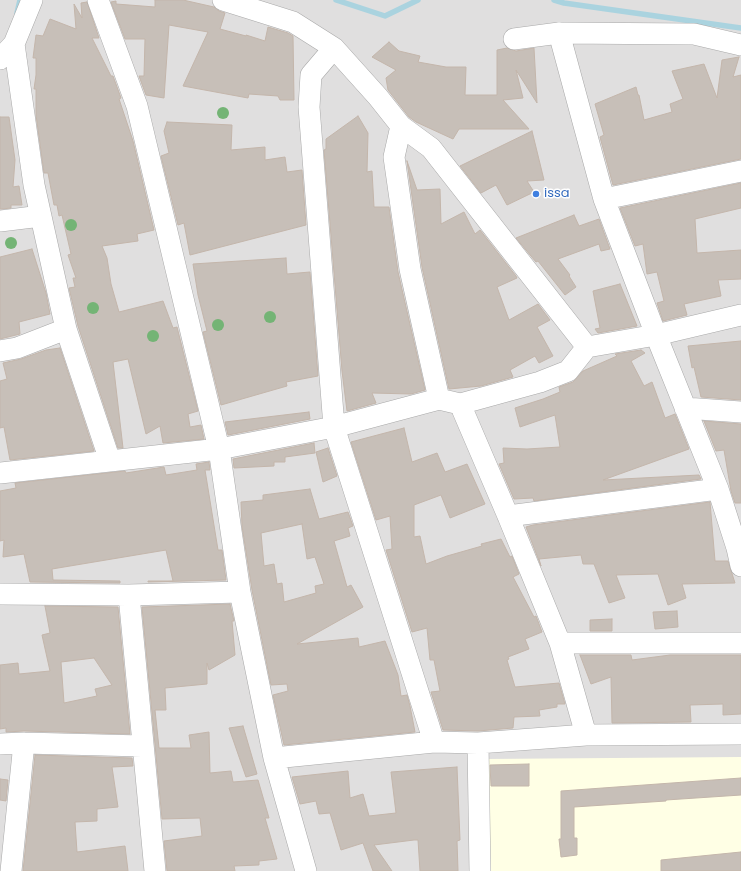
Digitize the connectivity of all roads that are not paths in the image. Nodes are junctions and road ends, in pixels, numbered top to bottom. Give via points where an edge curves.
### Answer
1 (32, 0) edge
2 (98, 0) edge
3 (223, 0) edge
4 (559, 33) junction
5 (514, 39) dead end
6 (741, 45) edge
7 (334, 48) junction
8 (7, 52) edge
9 (402, 126) junction
10 (741, 171) edge
11 (604, 199) junction
12 (41, 216) junction
13 (0, 221) edge
14 (741, 315) edge
15 (66, 330) junction
16 (656, 335) junction
17 (588, 347) junction
18 (0, 351) edge
19 (439, 399) junction
20 (460, 404) junction
21 (685, 408) junction
22 (741, 412) edge
23 (334, 427) junction
24 (219, 449) junction
25 (110, 461) junction
26 (0, 473) edge
27 (718, 489) junction
28 (508, 516) junction
29 (740, 554) edge
30 (240, 592) junction
31 (0, 594) edge
32 (129, 595) junction
33 (741, 642) edge
34 (560, 643) junction
35 (741, 734) edge
36 (586, 735) junction
37 (434, 742) junction
38 (24, 743) junction
39 (0, 744) edge
40 (478, 744) junction
41 (142, 746) junction
42 (274, 758) junction
43 (11, 871) edge
44 (155, 871) edge
45 (306, 871) edge
46 (480, 871) edge

1 - 8 street
2 - 24 street via 137,106
3 - 7 street via 293,22
4 - 5 street
4 - 6 street via 694,34
4 - 11 street
7 - 9 street
7 - 23 street via 311,75 309,107
8 - 12 street
9 - 17 street via 431,148
9 - 19 street via 394,157 410,269
10 - 11 street
11 - 16 street
12 - 13 street
12 - 15 street
14 - 16 street
15 - 18 street via 17,348
15 - 25 street
16 - 17 street
16 - 21 street
17 - 20 street via 568,371 540,382
19 - 20 street
19 - 23 street
20 - 28 street
21 - 22 street
21 - 27 street
23 - 24 street
23 - 37 street
24 - 25 street
24 - 30 street
25 - 26 street
27 - 28 street
27 - 29 street
28 - 34 street
30 - 32 street
30 - 42 street
31 - 32 street
32 - 41 street
33 - 34 street
34 - 36 street
35 - 36 street
36 - 40 street
37 - 40 street
37 - 42 street
38 - 39 street
38 - 41 street
38 - 43 street
40 - 46 street
41 - 44 street
42 - 45 street

